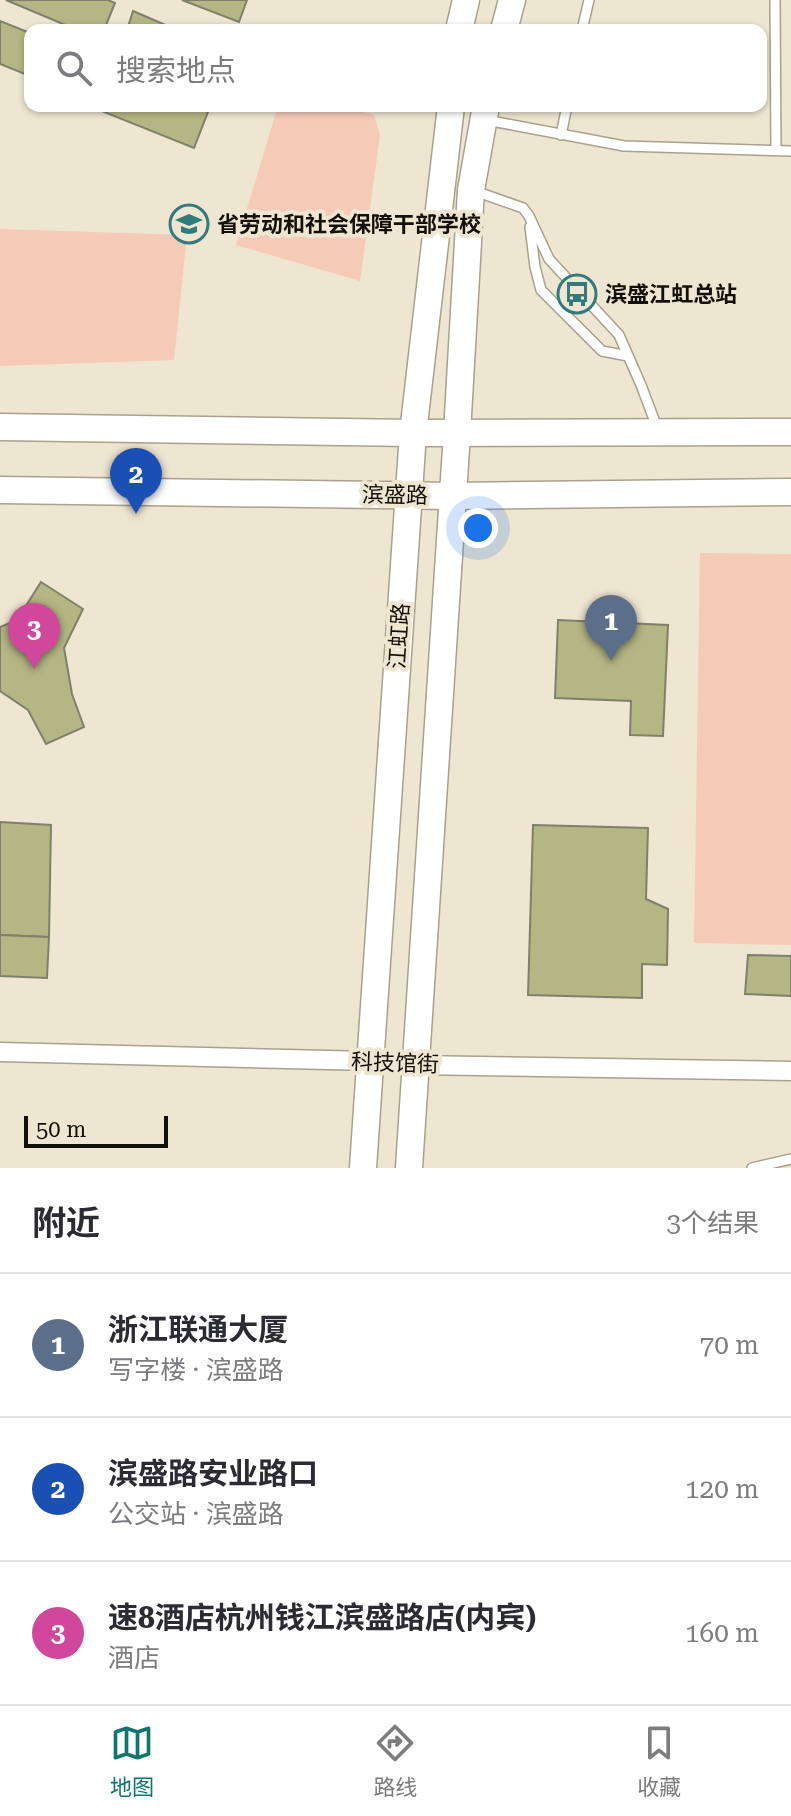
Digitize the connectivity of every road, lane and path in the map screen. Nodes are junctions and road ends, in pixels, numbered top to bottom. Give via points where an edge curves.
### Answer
1 (466, 0) edge
2 (512, 0) edge
3 (589, 0) edge
4 (775, 0) edge
5 (460, 24) edge
6 (506, 24) edge
7 (583, 24) edge
8 (450, 112) edge
9 (566, 112) edge
10 (484, 113) edge
11 (561, 135) junction
12 (776, 150) junction
13 (791, 151) edge
14 (471, 190) junction
15 (529, 216) junction
16 (628, 356) junction
17 (0, 427) edge
18 (791, 432) edge
19 (413, 433) junction
20 (457, 433) junction
21 (659, 433) junction
22 (0, 490) edge
23 (791, 492) edge
24 (408, 495) junction
25 (453, 496) junction
26 (0, 1052) edge
27 (370, 1061) junction
28 (415, 1065) junction
29 (791, 1071) edge
30 (791, 1159) edge
31 (363, 1168) edge
32 (409, 1168) edge
33 (752, 1168) edge

1 - 5 main road
2 - 6 main road
3 - 7 lane
4 - 12 lane
8 - 19 main road, 江虹路
9 - 11 lane
10 - 11 lane
10 - 14 main road, 江虹路
11 - 12 lane via 624,146
12 - 13 lane
14 - 15 lane via 523,208
14 - 20 main road, 江虹路
15 - 16 lane via 549,259 619,335
15 - 16 lane via 541,290 602,351
16 - 21 lane
17 - 19 main road
18 - 21 main road
19 - 20 main road
19 - 24 main road, 江虹路
20 - 21 main road
20 - 25 main road, 江虹路
22 - 24 main road, 滨盛路
23 - 25 main road, 滨盛路
24 - 25 main road, 滨盛路
24 - 27 main road, 江虹路
25 - 28 main road, 江虹路
26 - 27 street, 科技馆街
27 - 28 street, 科技馆街
27 - 31 main road, 江虹路
28 - 29 street, 科技馆街
28 - 32 main road, 江虹路
30 - 33 lane

